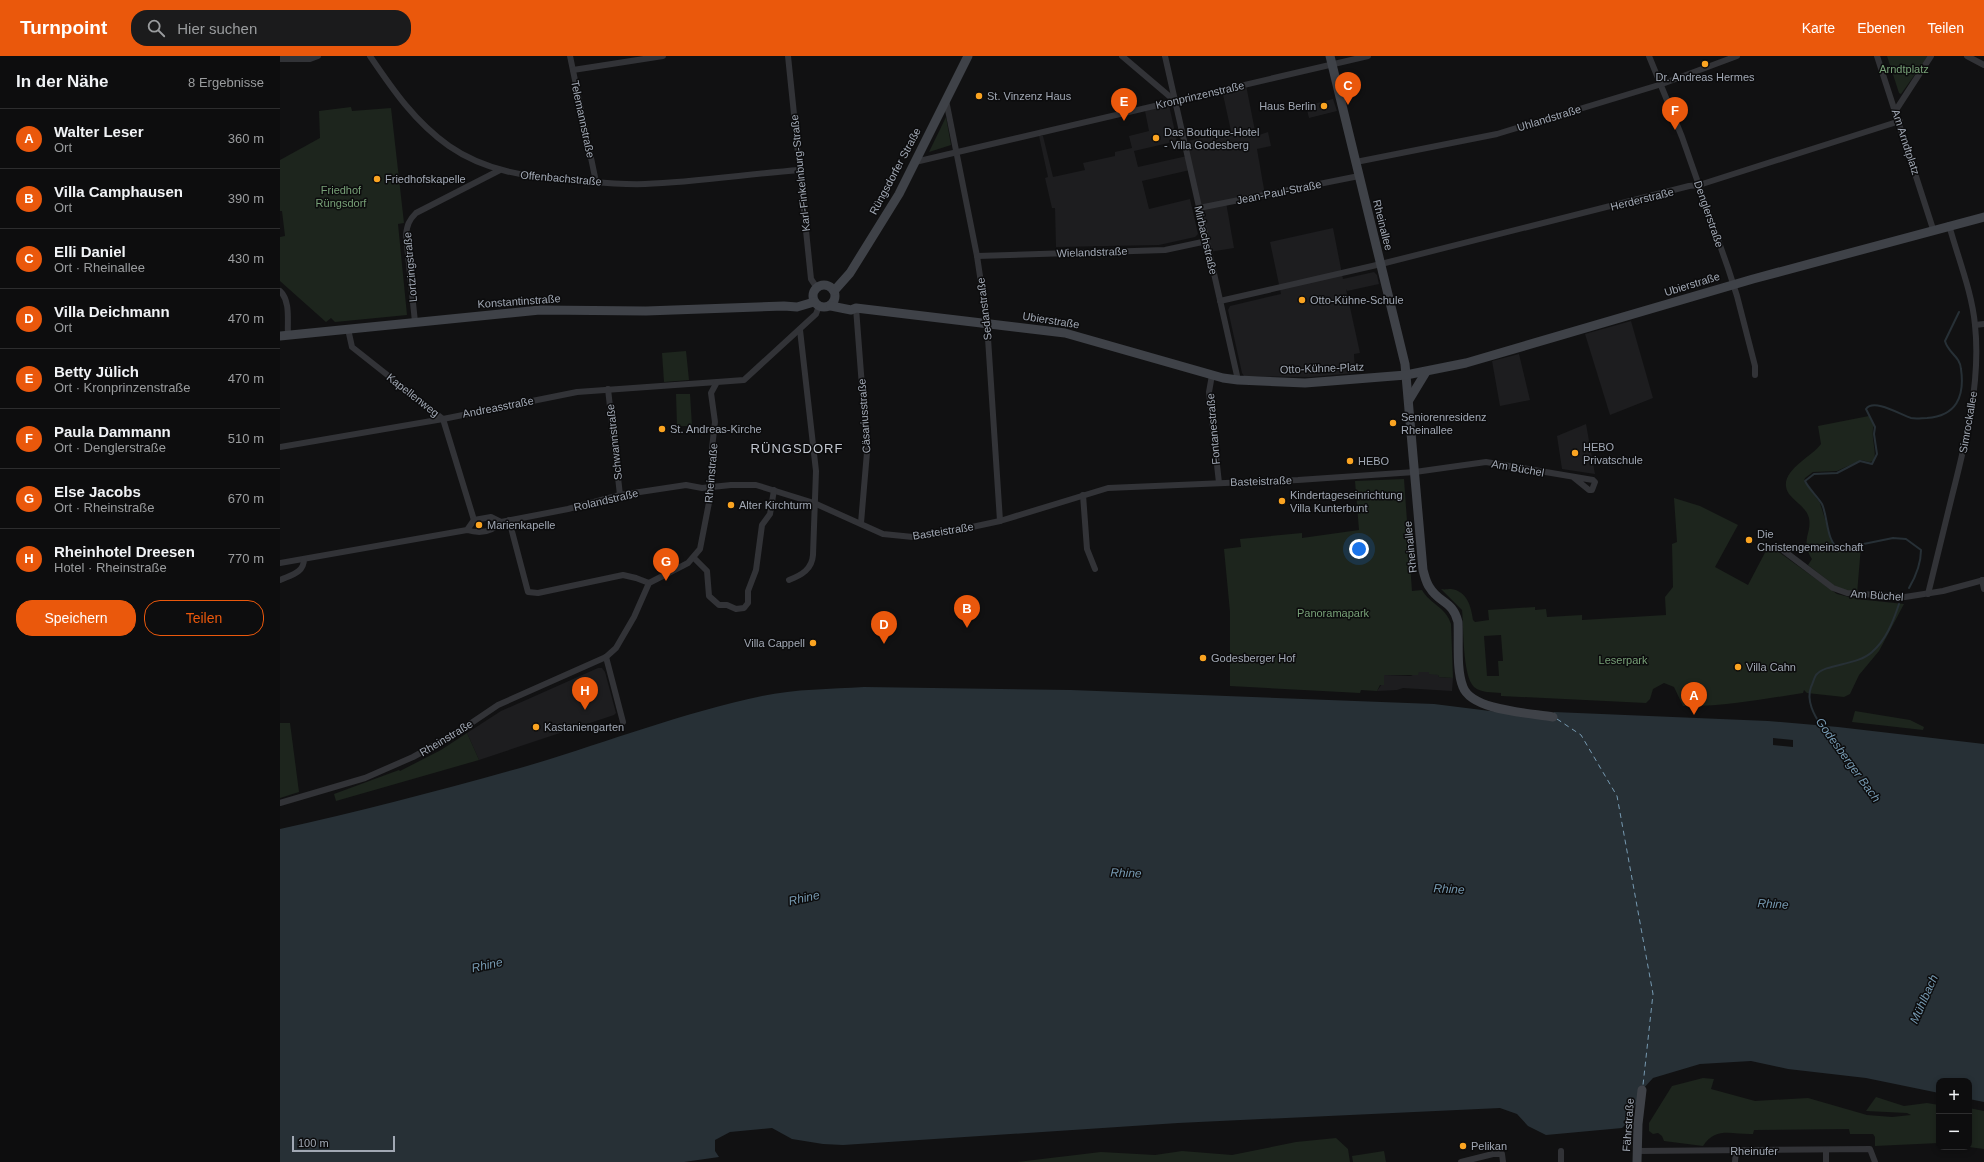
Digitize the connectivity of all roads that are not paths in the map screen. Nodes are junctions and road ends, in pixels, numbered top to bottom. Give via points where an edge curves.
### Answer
1 (318, 56) edge
2 (370, 56) edge
3 (570, 56) edge
4 (663, 56) edge
5 (788, 56) edge
6 (960, 56) edge
7 (968, 56) edge
8 (1122, 56) edge
9 (1165, 56) edge
10 (1368, 56) edge
11 (1649, 56) edge
12 (1737, 56) edge
13 (1877, 56) edge
14 (1931, 56) edge
15 (1967, 56) edge
16 (280, 59) edge
17 (1331, 60) edge
18 (1984, 65) edge
19 (963, 66) junction
20 (573, 70) junction
21 (1662, 84) junction
22 (946, 100) junction
23 (1175, 101) junction
24 (1896, 110) junction
25 (1900, 121) junction
26 (956, 151) junction
27 (915, 162) junction
28 (1356, 162) junction
29 (500, 170) junction
30 (799, 170) junction
31 (1359, 176) junction
32 (596, 182) junction
33 (1699, 185) junction
34 (1199, 208) junction
35 (1984, 217) edge
36 (1950, 225) junction
37 (1933, 229) junction
38 (1206, 241) junction
39 (977, 256) junction
40 (1381, 264) junction
41 (1734, 284) junction
42 (280, 291) edge
43 (816, 298) junction
44 (834, 298) junction
45 (1220, 301) junction
46 (856, 308) junction
47 (415, 322) junction
48 (987, 323) junction
49 (1984, 324) edge
50 (1975, 325) junction
51 (348, 329) junction
52 (800, 330) junction
53 (284, 336) edge
54 (1426, 372) junction
55 (1212, 375) junction
56 (1406, 375) junction
57 (1755, 375) dead end
58 (1238, 380) junction
59 (717, 382) junction
60 (608, 389) junction
61 (1409, 400) junction
62 (442, 418) junction
63 (280, 447) edge
64 (1415, 472) junction
65 (1573, 477) dead end
66 (1219, 483) junction
67 (712, 487) junction
68 (774, 490) junction
69 (620, 495) junction
70 (1083, 495) junction
71 (814, 503) junction
72 (474, 520) junction
73 (509, 520) junction
74 (1000, 521) junction
75 (501, 522) junction
76 (861, 523) junction
77 (467, 530) junction
78 (1784, 551) dead end
79 (694, 558) junction
80 (304, 559) junction
81 (280, 563) edge
82 (1095, 569) dead end
83 (280, 580) edge
84 (789, 580) dead end
85 (1983, 580) edge
86 (649, 583) junction
87 (1984, 589) edge
88 (1928, 594) junction
89 (606, 658) junction
90 (1553, 717) dead end
91 (623, 722) dead end
92 (280, 803) edge
93 (1642, 1090) dead end
94 (1826, 1150) junction
95 (1561, 1151) dead end
96 (1637, 1151) junction
97 (1736, 1151) junction
98 (1561, 1161) edge
99 (1460, 1162) edge
100 (1503, 1162) edge
101 (1637, 1162) edge
102 (1735, 1162) edge
103 (1826, 1162) edge
104 (1875, 1162) edge

1 - 16 street via 310,59
2 - 29 street, Offenbachstraße via 408,109 433,133 450,147
3 - 20 street, Telemannstraße
4 - 20 street
5 - 30 street, Karl-Finkelnburg-Straße
6 - 19 street
7 - 19 main road, Rüngsdorfer Straße
8 - 23 street
9 - 23 street, Mirbachstraße
10 - 17 street, Kronprinzenstraße
11 - 21 street, Denglerstraße
12 - 21 street, Uhlandstraße
13 - 24 street, Am Arndtplatz
14 - 24 street
15 - 18 street
17 - 23 street, Kronprinzenstraße
17 - 28 main road, Rheinallee
19 - 22 main road, Rüngsdorfer Straße
20 - 32 street, Telemannstraße
21 - 28 street, Uhlandstraße via 1497,134
21 - 33 street, Denglerstraße
22 - 26 street, Sedanstraße
22 - 27 main road, Rüngsdorfer Straße
23 - 26 street, Kronprinzenstraße
23 - 34 street, Mirbachstraße
24 - 25 street, Am Arndtplatz
25 - 33 street, Herderstraße
25 - 37 street, Am Arndtplatz
26 - 27 street, Kronprinzenstraße
26 - 39 street, Sedanstraße
27 - 44 main road, Rüngsdorfer Straße
28 - 31 main road, Rheinallee
29 - 32 street, Offenbachstraße via 532,178
29 - 47 street, Lortzingstraße via 416,213 410,219 406,235
30 - 32 street, Offenbachstraße via 645,184
30 - 43 street, Karl-Finkelnburg-Straße via 811,279
31 - 34 street, Jean-Paul-Straße
31 - 40 main road, Rheinallee
33 - 40 street, Herderstraße
33 - 41 street, Denglerstraße
34 - 38 street, Mirbachstraße
35 - 36 main road, Ubierstraße
36 - 37 main road, Ubierstraße
36 - 50 street, Simrockallee
37 - 41 main road, Ubierstraße
38 - 39 street, Wielandstraße via 1165,250
38 - 45 street, Mirbachstraße
39 - 48 street, Sedanstraße
40 - 45 street
40 - 56 main road, Rheinallee
41 - 54 main road, Ubierstraße via 1482,359
41 - 57 street, Denglerstraße via 1755,366
42 - 53 street via 285,296 286,304
43 - 44 main road via 825,308
43 - 44 main road via 826,285
43 - 47 main road, Konstantinstraße via 784,306 646,311 540,310
43 - 52 street via 816,314
44 - 46 main road, Ubierstraße via 851,310
45 - 58 street, Mirbachstraße
46 - 48 main road, Ubierstraße
46 - 76 street, Cäsariusstraße via 867,452
47 - 51 main road, Konstantinstraße
48 - 55 main road, Ubierstraße via 1065,333
48 - 74 street, Sedanstraße
49 - 50 street
50 - 88 street, Simrockallee via 1976,356 1970,417
51 - 53 main road, Konstantinstraße
51 - 62 street, Kapellenweg via 352,347
52 - 59 street via 744,380
52 - 71 street via 816,471
54 - 56 main road, Ubierstraße
54 - 61 main road
55 - 58 main road, Ubierstraße
55 - 66 street, Fontanestraße via 1209,392
56 - 58 main road, Otto-Kühne-Platz via 1308,383
56 - 61 main road, Rheinallee
59 - 60 street, Andreasstraße
59 - 67 street, Rheinstraße via 711,393 715,422
60 - 62 street, Andreasstraße via 577,392
60 - 69 street, Schwannstraße
61 - 64 main road, Rheinallee
62 - 63 street, Andreasstraße
62 - 72 street, Kapellenweg
64 - 65 street, Am Büchel via 1486,462
64 - 66 street, Basteistraße
64 - 90 main road, Rheinallee via 1423,570 1430,590 1456,614 1462,683 1467,694 1474,700 1499,708
66 - 70 street, Basteistraße via 1108,488
67 - 68 street, Basteistraße via 756,485
67 - 69 street, Rolandstraße via 686,485
67 - 79 street, Rheinstraße via 700,549
68 - 71 street, Basteistraße
68 - 79 street via 770,514 762,525 756,570 748,591 748,603 744,608 719,605 712,599 709,596 708,571
69 - 73 street, Rolandstraße via 568,509
70 - 74 street, Basteistraße
70 - 82 street via 1087,549
71 - 76 street, Basteistraße
71 - 84 street via 812,562 809,568
72 - 75 street, Rolandstraße via 491,517
72 - 77 street
73 - 75 street, Rolandstraße
73 - 86 street via 528,592 538,593 623,575
74 - 76 street, Basteistraße via 913,537 883,534
75 - 77 street, Rolandstraße via 494,529 477,533
77 - 80 street, Rolandstraße
78 - 88 street, Am Büchel via 1830,586 1842,592 1892,597
79 - 86 street
80 - 81 street, Rolandstraße
80 - 83 street via 304,566 299,572
85 - 87 street, Am Büchel
85 - 88 street, Am Büchel
86 - 89 street, Rheinstraße via 634,617 616,648
89 - 91 street
89 - 92 street, Rheinstraße via 498,706 456,734 413,757 365,778
93 - 96 main road, Fährstraße
94 - 97 street, Rheinufer
94 - 103 street
94 - 104 street, Rheinufer via 1870,1149
95 - 98 street
96 - 97 street, Rheinufer
96 - 101 main road, Fährstraße
97 - 102 street
99 - 100 street via 1493,1154 1502,1154

